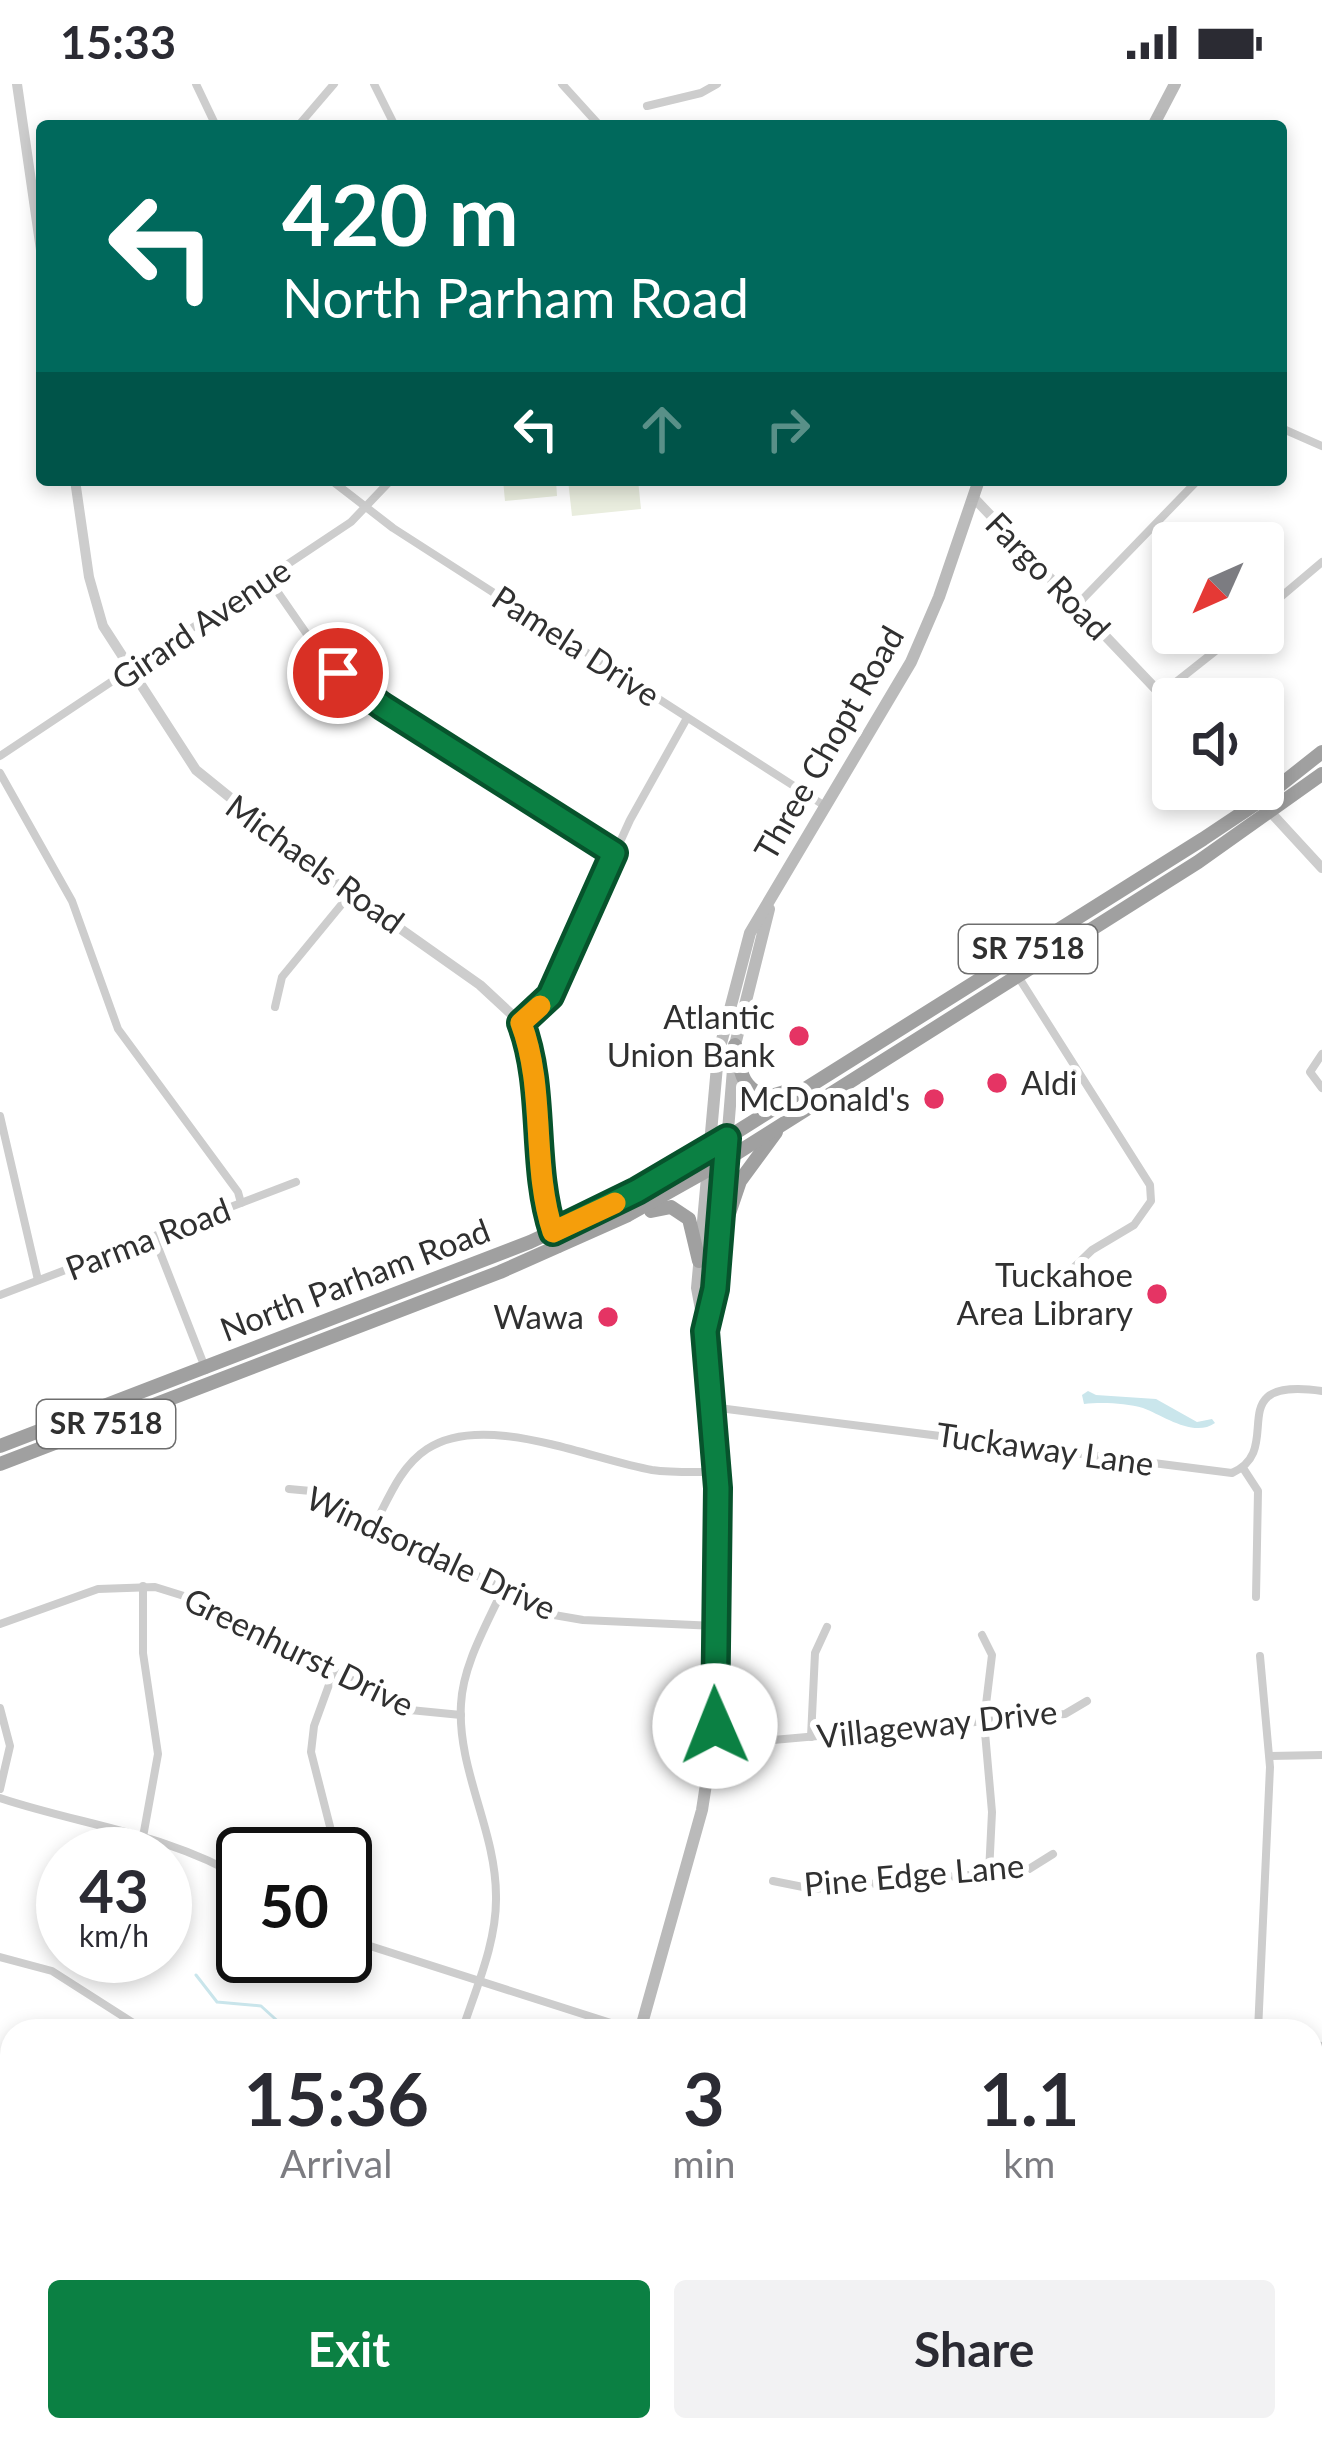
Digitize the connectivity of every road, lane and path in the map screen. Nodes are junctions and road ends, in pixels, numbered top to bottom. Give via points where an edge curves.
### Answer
1 (17, 84) edge
2 (196, 84) edge
3 (334, 84) edge
4 (374, 84) edge
5 (562, 84) edge
6 (717, 84) edge
7 (1174, 84) edge
8 (646, 106) dead end
9 (213, 120) edge
10 (303, 120) edge
11 (392, 120) edge
12 (595, 120) edge
13 (1156, 120) edge
14 (36, 215) edge
15 (1287, 431) edge
16 (1322, 446) edge
17 (76, 486) edge
18 (338, 486) edge
19 (386, 486) edge
20 (977, 486) edge
21 (1192, 486) edge
22 (973, 497) junction
23 (366, 508) junction
24 (1322, 562) edge
25 (268, 578) junction
26 (1284, 594) edge
27 (1076, 606) junction
28 (1211, 654) edge
29 (130, 673) junction
30 (1181, 678) edge
31 (1152, 685) edge
32 (687, 718) junction
33 (1322, 752) edge
34 (0, 756) edge
35 (0, 773) edge
36 (1322, 774) edge
37 (1284, 776) edge
38 (825, 806) junction
39 (1232, 810) edge
40 (1268, 810) edge
41 (1271, 813) junction
42 (614, 853) junction
43 (1322, 868) edge
44 (351, 893) junction
45 (772, 896) junction
46 (1008, 961) junction
47 (1018, 976) junction
48 (275, 1007) dead end
49 (521, 1023) junction
50 (735, 1045) junction
51 (1322, 1054) edge
52 (846, 1064) junction
53 (1322, 1088) edge
54 (0, 1116) edge
55 (784, 1123) junction
56 (727, 1138) junction
57 (709, 1149) junction
58 (726, 1160) junction
59 (707, 1171) junction
60 (296, 1182) dead end
61 (241, 1203) junction
62 (628, 1215) junction
63 (553, 1232) junction
64 (154, 1238) junction
65 (719, 1243) junction
66 (559, 1248) junction
67 (699, 1261) junction
68 (38, 1280) junction
69 (1033, 1281) dead end
70 (0, 1295) edge
71 (705, 1331) junction
72 (205, 1367) junction
73 (212, 1383) junction
74 (1322, 1391) edge
75 (711, 1407) junction
76 (0, 1446) edge
77 (0, 1464) edge
78 (1243, 1468) junction
79 (716, 1472) junction
80 (289, 1489) dead end
81 (375, 1524) junction
82 (143, 1586) junction
83 (502, 1591) junction
84 (1256, 1597) dead end
85 (0, 1624) edge
86 (716, 1626) junction
87 (827, 1628) dead end
88 (982, 1635) dead end
89 (1260, 1656) dead end
90 (334, 1671) junction
91 (1087, 1701) dead end
92 (0, 1708) edge
93 (461, 1715) junction
94 (984, 1721) junction
95 (713, 1736) junction
96 (811, 1737) junction
97 (1322, 1755) edge
98 (1270, 1756) junction
99 (0, 1793) edge
100 (107, 1827) edge
101 (144, 1827) edge
102 (330, 1827) edge
103 (1054, 1854) dead end
104 (988, 1873) junction
105 (773, 1881) dead end
106 (372, 1947) edge
107 (0, 1957) edge
108 (478, 1981) junction
109 (125, 2019) edge
110 (466, 2019) edge
111 (600, 2019) edge
112 (642, 2019) edge
113 (1259, 2019) edge

1 - 14 street
2 - 9 street
3 - 10 street
4 - 11 street
5 - 12 street
6 - 8 street
7 - 13 main road
15 - 16 street
17 - 29 street, Michaels Road via 96,608
18 - 23 street, Pamela Drive
19 - 23 street, Girard Avenue
20 - 22 main road, Three Chopt Road
21 - 27 street
22 - 27 street, Fargo Road
22 - 38 main road, Three Chopt Road via 910,662
23 - 25 street, Girard Avenue
23 - 32 street, Pamela Drive
24 - 26 street
25 - 29 street, Girard Avenue
25 - 42 street via 322,656 356,688
27 - 31 street, Fargo Road
28 - 30 street
29 - 34 street, Girard Avenue
29 - 44 street, Michaels Road via 212,787
32 - 38 street, Pamela Drive
32 - 42 street
33 - 37 highway, North Parham Road / SR 7518
35 - 61 street via 72,901 118,1029
36 - 41 highway, North Parham Road / SR 7518
38 - 45 main road, Three Chopt Road
39 - 46 highway, North Parham Road / SR 7518
40 - 41 street
41 - 43 street
41 - 47 highway, North Parham Road / SR 7518
42 - 49 street via 550,996
44 - 48 street via 283,977
44 - 49 street, Michaels Road
45 - 50 main road, Three Chopt Road
45 - 57 main road, Three Chopt Road via 731,992
46 - 47 street
46 - 52 highway, North Parham Road / SR 7518
47 - 55 highway, North Parham Road / SR 7518
47 - 69 street via 1150,1185 1151,1201 1134,1225 1065,1276
49 - 63 street
50 - 52 highway via 746,1084 768,1097
50 - 56 main road, Three Chopt Road
51 - 53 street via 1310,1072
52 - 56 highway, North Parham Road / SR 7518
54 - 68 street
55 - 58 highway, North Parham Road / SR 7518
55 - 65 highway via 740,1181
56 - 57 highway, North Parham Road / SR 7518
56 - 58 main road, Three Chopt Road
57 - 59 main road, Three Chopt Road
57 - 63 highway, North Parham Road / SR 7518
58 - 59 highway, North Parham Road / SR 7518
58 - 65 main road, Three Chopt Road
59 - 62 highway, North Parham Road / SR 7518
59 - 67 main road, Three Chopt Road
60 - 61 street, Parma Road
61 - 64 street, Parma Road
62 - 66 highway, North Parham Road / SR 7518
62 - 67 highway via 677,1209 692,1225
63 - 66 street
63 - 72 highway, North Parham Road / SR 7518
64 - 68 street, Parma Road
64 - 72 street
65 - 71 main road, Three Chopt Road
66 - 73 highway, North Parham Road / SR 7518
67 - 71 main road, Three Chopt Road
68 - 70 street, Parma Road
71 - 75 main road, Three Chopt Road
72 - 73 street
72 - 76 highway, North Parham Road / SR 7518
73 - 77 highway, North Parham Road / SR 7518
74 - 78 street via 1281,1388 1267,1396
75 - 78 street, Tuckaway Lane via 1225,1473
75 - 79 main road, Three Chopt Road
78 - 84 street via 1258,1491
79 - 81 street via 650,1469 495,1435 460,1435 410,1464
79 - 86 main road, Three Chopt Road
80 - 81 street, Windsordale Drive via 311,1491
81 - 83 street, Windsordale Drive
82 - 85 street, Greenhurst Drive via 98,1589
82 - 90 street, Greenhurst Drive via 200,1601
82 - 101 street via 142,1643 158,1754
83 - 86 street, Windsordale Drive via 569,1618
83 - 93 street via 467,1672
86 - 95 main road, Three Chopt Road
87 - 96 street via 815,1653
88 - 94 street via 992,1655
89 - 98 street
90 - 93 street, Greenhurst Drive via 410,1710
90 - 102 street via 311,1752
91 - 94 street, Villageway Drive via 1065,1714
92 - 99 street via 10,1746
93 - 108 street via 495,1874 492,1936
94 - 96 street, Villageway Drive
94 - 104 street
95 - 96 street, Villageway Drive
95 - 112 main road, Three Chopt Road via 703,1810
97 - 98 street
98 - 113 street
99 - 100 street
103 - 104 street, Pine Edge Lane via 1029,1869
104 - 105 street, Pine Edge Lane via 813,1889
106 - 108 street
107 - 109 street via 52,1971
108 - 110 street
108 - 111 street

